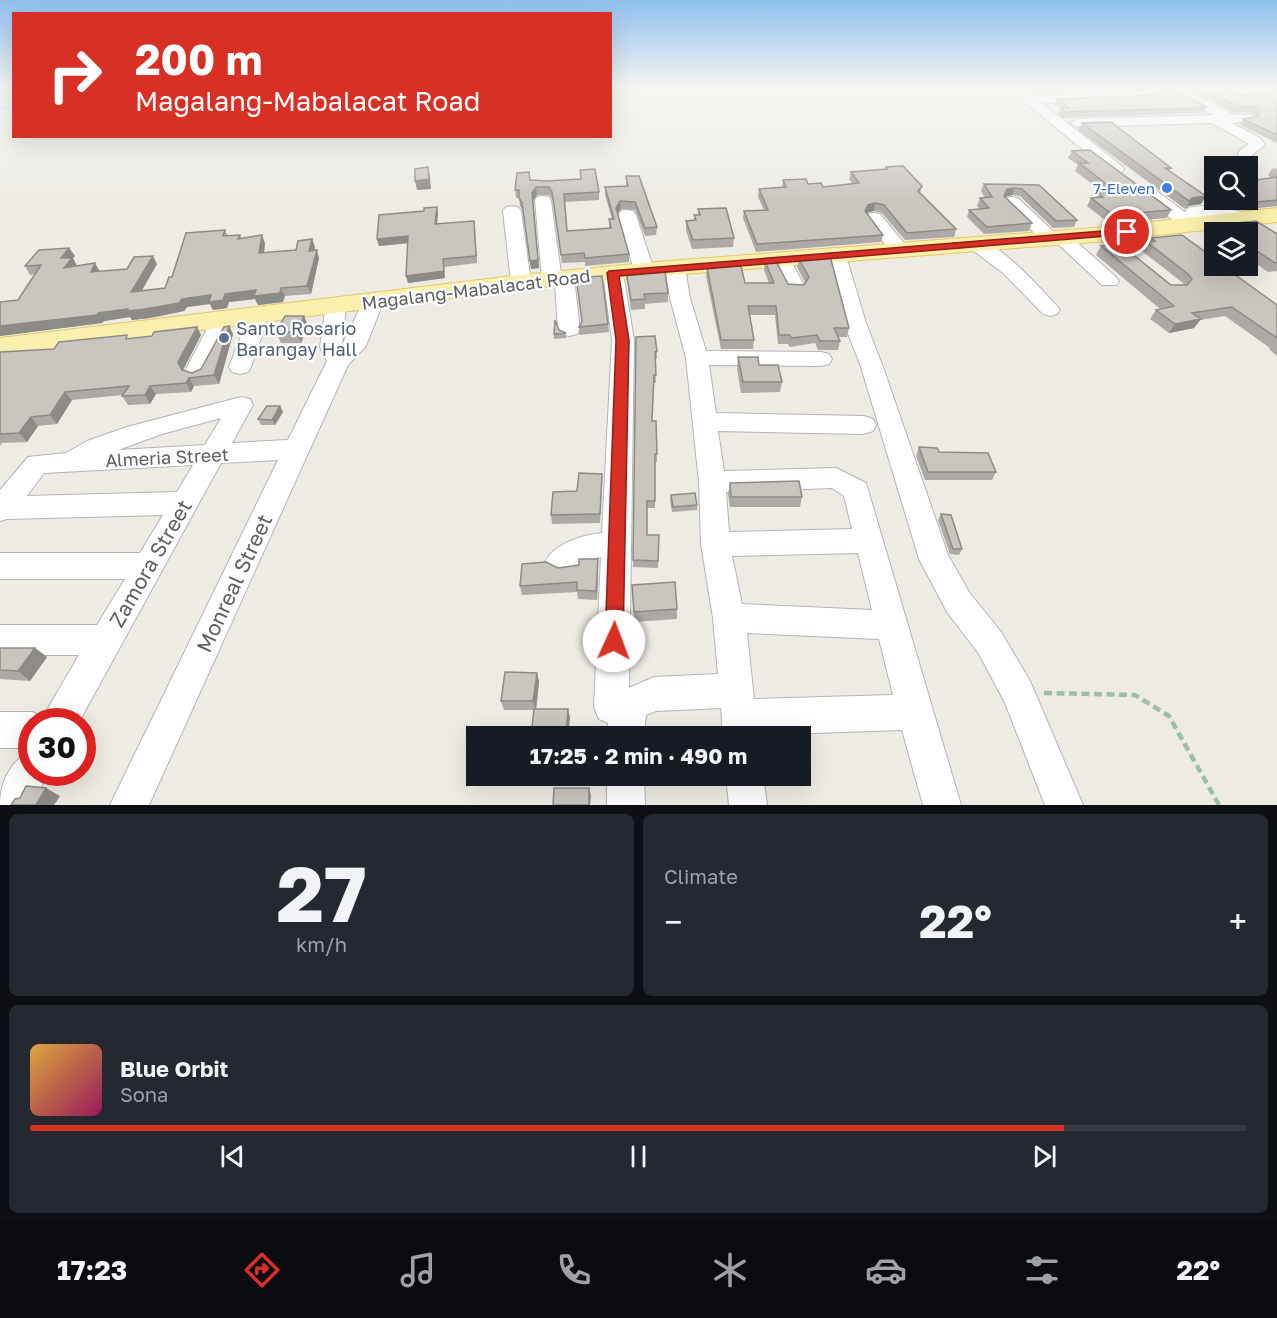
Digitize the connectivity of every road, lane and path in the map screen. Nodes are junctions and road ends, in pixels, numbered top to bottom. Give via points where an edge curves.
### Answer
1 (1061, 127) edge
2 (1233, 127) edge
3 (1255, 141) junction
4 (1275, 141) edge
5 (1244, 156) edge
6 (543, 201) dead end
7 (1012, 202) edge
8 (512, 210) dead end
9 (627, 215) dead end
10 (1275, 217) edge
11 (874, 218) dead end
12 (1195, 224) junction
13 (1106, 234) junction
14 (1056, 238) junction
15 (978, 245) junction
16 (1127, 251) edge
17 (901, 252) junction
18 (837, 256) junction
19 (781, 259) junction
20 (675, 268) junction
21 (644, 270) junction
22 (613, 273) junction
23 (558, 279) junction
24 (1109, 281) dead end
25 (521, 282) junction
26 (795, 287) edge
27 (374, 300) junction
28 (336, 305) junction
29 (1050, 310) dead end
30 (259, 315) junction
31 (223, 319) junction
32 (569, 329) dead end
33 (0, 347) edge
34 (335, 348) junction
35 (697, 358) junction
36 (821, 359) dead end
37 (240, 367) dead end
38 (196, 371) edge
39 (705, 422) junction
40 (864, 425) dead end
41 (297, 449) junction
42 (212, 454) junction
43 (65, 462) junction
44 (712, 482) junction
45 (184, 503) junction
46 (1, 509) edge
47 (870, 542) junction
48 (715, 544) junction
49 (618, 545) junction
50 (560, 562) dead end
51 (0, 566) edge
52 (148, 566) junction
53 (729, 618) junction
54 (893, 625) junction
55 (0, 640) edge
56 (106, 640) junction
57 (1018, 693) junction
58 (67, 708) edge
59 (914, 712) junction
60 (738, 715) edge
61 (619, 722) edge
62 (0, 730) edge
63 (18, 730) edge
64 (22, 786) edge
65 (626, 786) edge
66 (746, 786) edge
67 (11, 805) edge
68 (129, 805) edge
69 (626, 805) edge
70 (748, 805) edge
71 (942, 805) edge
72 (1064, 805) edge
73 (1219, 805) edge

1 - 12 street
2 - 3 street
3 - 4 street
3 - 5 street via 1257,145
6 - 23 street
7 - 14 street
8 - 25 street
9 - 21 street
10 - 12 main road, Magalang-Mabalacat Road
11 - 17 street
12 - 13 main road, Magalang-Mabalacat Road
13 - 14 main road, Magalang-Mabalacat Road
13 - 16 street
14 - 15 main road, Magalang-Mabalacat Road
14 - 24 street
15 - 17 main road, Magalang-Mabalacat Road
15 - 29 street via 1010,269
17 - 18 main road, Magalang-Mabalacat Road
18 - 19 main road, Magalang-Mabalacat Road
18 - 57 street via 855,323 934,558
19 - 20 main road, Magalang-Mabalacat Road
19 - 26 street
20 - 21 main road, Magalang-Mabalacat Road
20 - 35 street
21 - 22 main road, Magalang-Mabalacat Road
22 - 23 main road, Magalang-Mabalacat Road
22 - 49 street via 622,340
23 - 25 main road, Magalang-Mabalacat Road
23 - 32 street
25 - 27 main road, Magalang-Mabalacat Road
27 - 28 main road, Magalang-Mabalacat Road
27 - 34 street via 356,346
28 - 30 main road, Magalang-Mabalacat Road
28 - 34 street
30 - 31 main road, Magalang-Mabalacat Road
30 - 37 street
31 - 33 main road, Magalang-Mabalacat Road
31 - 38 street
34 - 41 street, Monreal Street
35 - 36 street
35 - 39 street
39 - 40 street
39 - 44 street
41 - 42 street, Almeria Street
41 - 68 street, Monreal Street
42 - 43 street, Almeria Street
42 - 43 street, Zamora Street via 240,405 106,443
42 - 45 street, Zamora Street
43 - 46 street, Almeria Street via 38,464
44 - 47 street via 836,478 855,490
44 - 48 street
45 - 46 street
45 - 52 street, Zamora Street
47 - 48 street
47 - 54 street
48 - 53 street
49 - 50 street via 595,544
49 - 61 street
51 - 52 street
52 - 56 street, Zamora Street
53 - 54 street
53 - 60 street
54 - 59 street
55 - 56 street
56 - 58 street, Zamora Street
57 - 72 street
57 - 73 path via 1135,695 1169,716
59 - 60 street
59 - 71 street
60 - 61 street via 654,694 632,704 626,723
62 - 63 street
64 - 67 street
65 - 69 street
66 - 70 street

